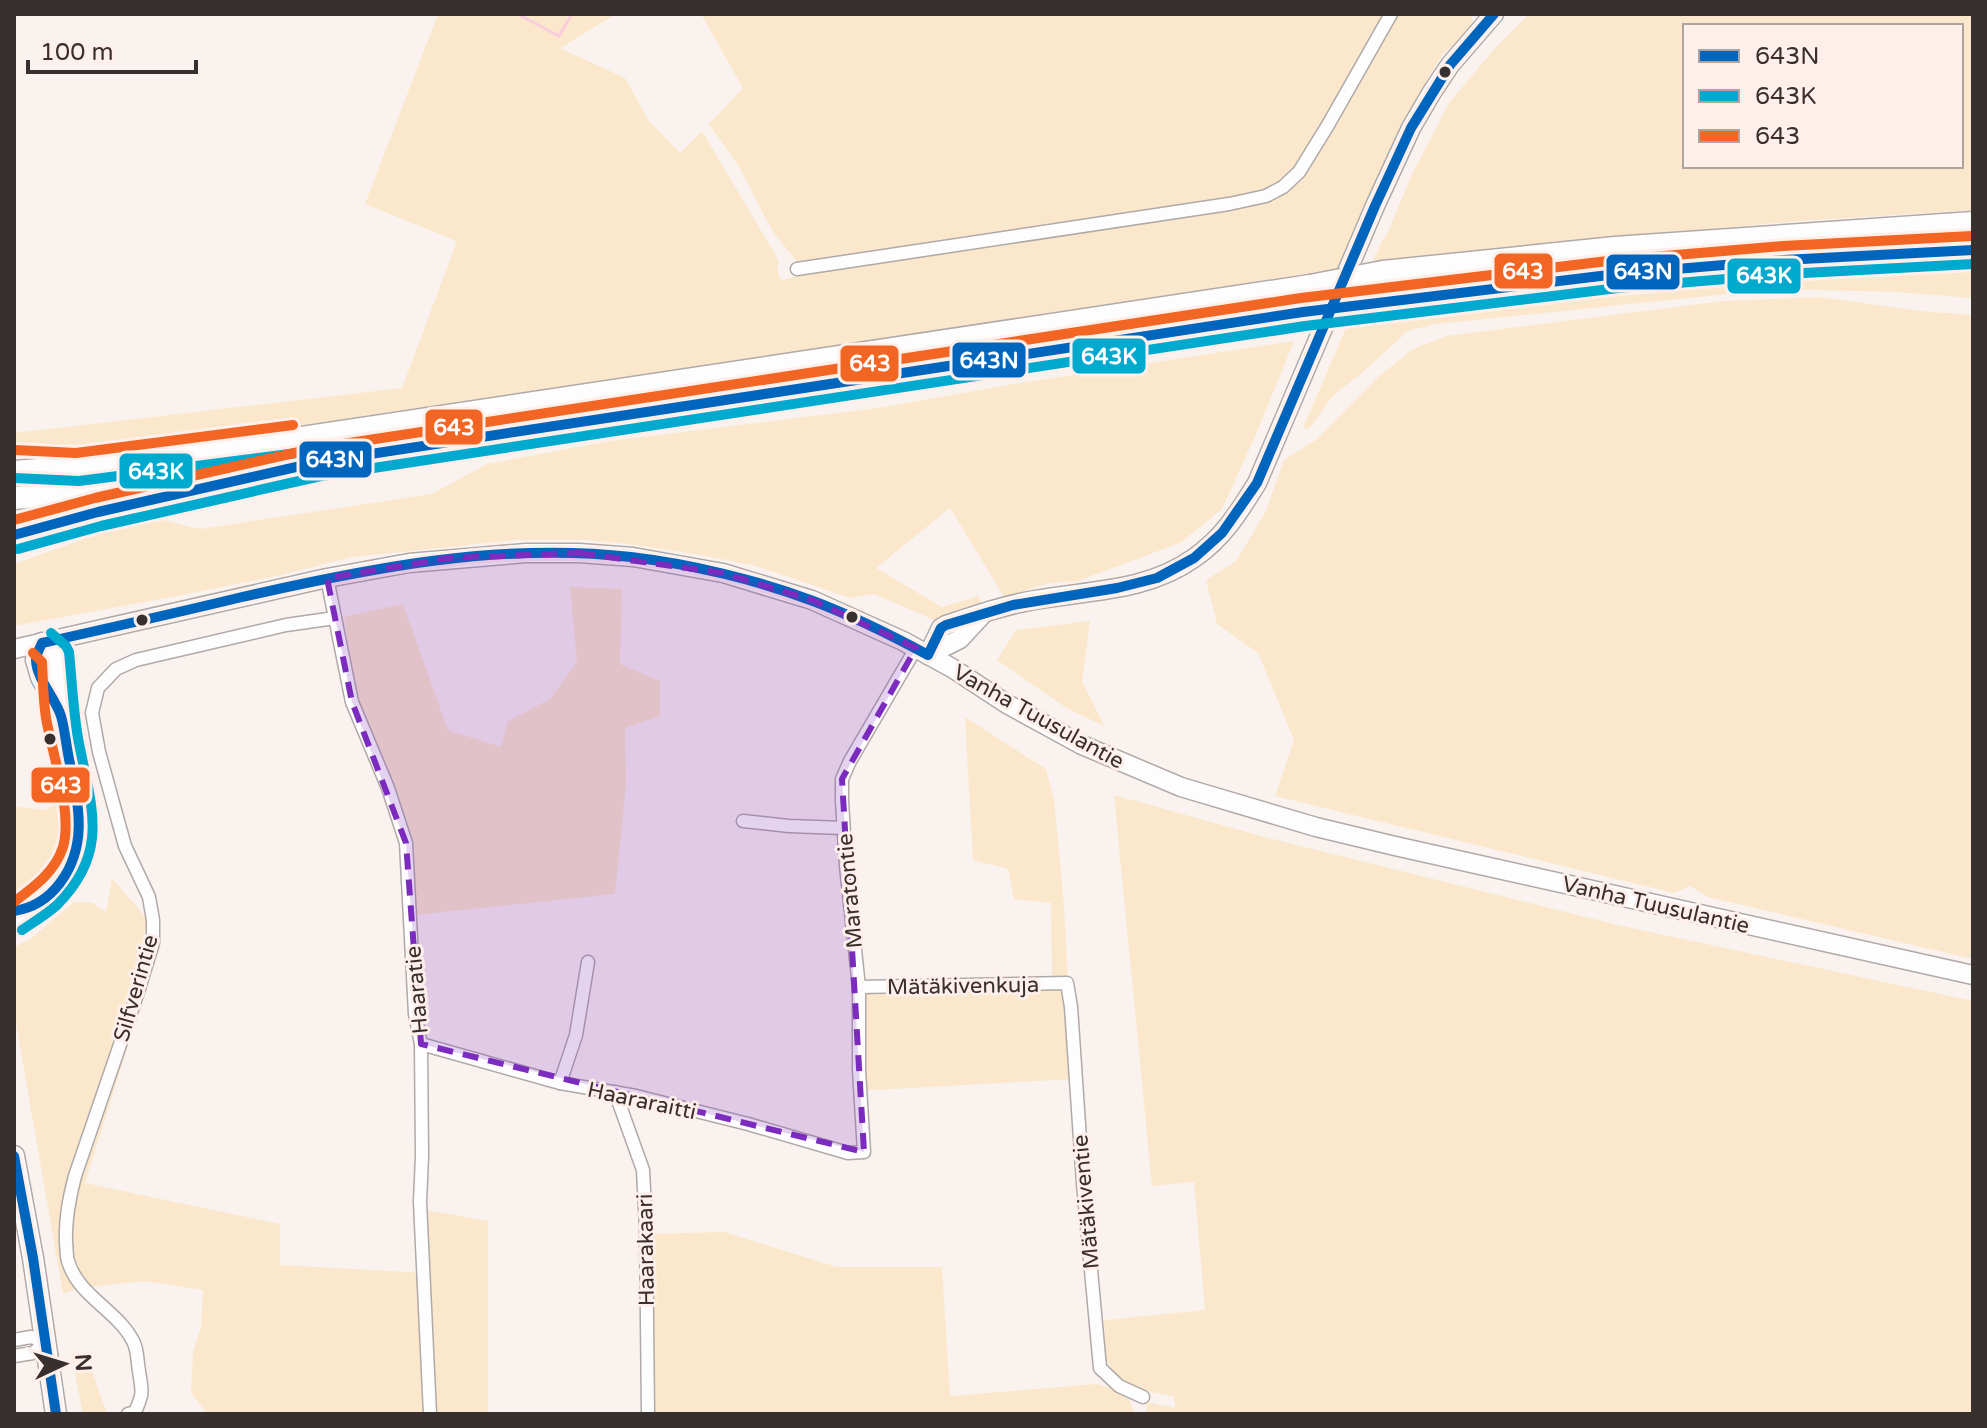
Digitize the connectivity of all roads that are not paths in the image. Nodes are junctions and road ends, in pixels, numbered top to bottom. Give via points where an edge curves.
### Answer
1 (1391, 14) edge
2 (1490, 16) edge
3 (1973, 223) edge
4 (1973, 250) edge
5 (797, 269) dead end
6 (318, 462) junction
7 (14, 464) edge
8 (77, 467) junction
9 (14, 472) edge
10 (14, 498) edge
11 (14, 535) edge
12 (327, 578) junction
13 (335, 618) junction
14 (42, 643) junction
15 (14, 649) edge
16 (922, 651) junction
17 (743, 821) dead end
18 (843, 828) junction
19 (19, 913) edge
20 (588, 962) dead end
21 (1973, 975) edge
22 (1067, 983) joint
23 (859, 987) junction
24 (421, 1044) junction
25 (560, 1083) junction
26 (615, 1092) junction
27 (864, 1152) joint
28 (14, 1156) edge
29 (27, 1346) edge
30 (1143, 1397) dead end
31 (43, 1414) edge
32 (56, 1414) edge
33 (128, 1414) edge
34 (430, 1414) edge
35 (648, 1414) edge

1 - 5 street via 1299,172 1266,196
2 - 16 main road via 1450,65 1411,128 1257,483 1231,525 1170,572 1109,591 986,611 941,628
3 - 8 highway, bridge via 1615,248 1383,272 251,446
4 - 6 highway, bridge via 1632,273 1303,312
6 - 10 highway
6 - 11 highway
7 - 8 highway
8 - 9 highway
12 - 13 street, Haaratie
12 - 14 main road, Vanha Tuusulantie
12 - 16 main road, Vanha Tuusulantie via 436,560 526,553 633,557 723,573 812,600
13 - 24 street, Haaratie via 352,702 406,843
13 - 33 street, Silfverintie via 136,660 116,669 98,688 92,713 99,752 125,846 149,897 153,943 75,1176 65,1222 67,1259 76,1278 137,1349 143,1393 135,1412
14 - 15 main road, Vanha Tuusulantie
14 - 19 main road via 36,660 59,710 80,835 66,874 49,894
16 - 18 street, Maratontie via 846,770
16 - 21 main road, Vanha Tuusulantie via 1082,745 1238,805 1395,846
17 - 18 street
18 - 23 street, Maratontie
20 - 25 street via 576,1035
22 - 23 street, Mätäkivenkuja
22 - 30 street, Mätäkiventie via 1100,1368 1119,1386
23 - 27 street, Maratontie
24 - 25 street, Haararaitti
24 - 34 street, Haaratie via 420,1202
25 - 26 street, Haararaitti
26 - 27 street, Haararaitti via 848,1153
26 - 35 street, Haarakaari via 643,1170
28 - 29 main road via 33,1258
29 - 31 main road
29 - 32 main road

